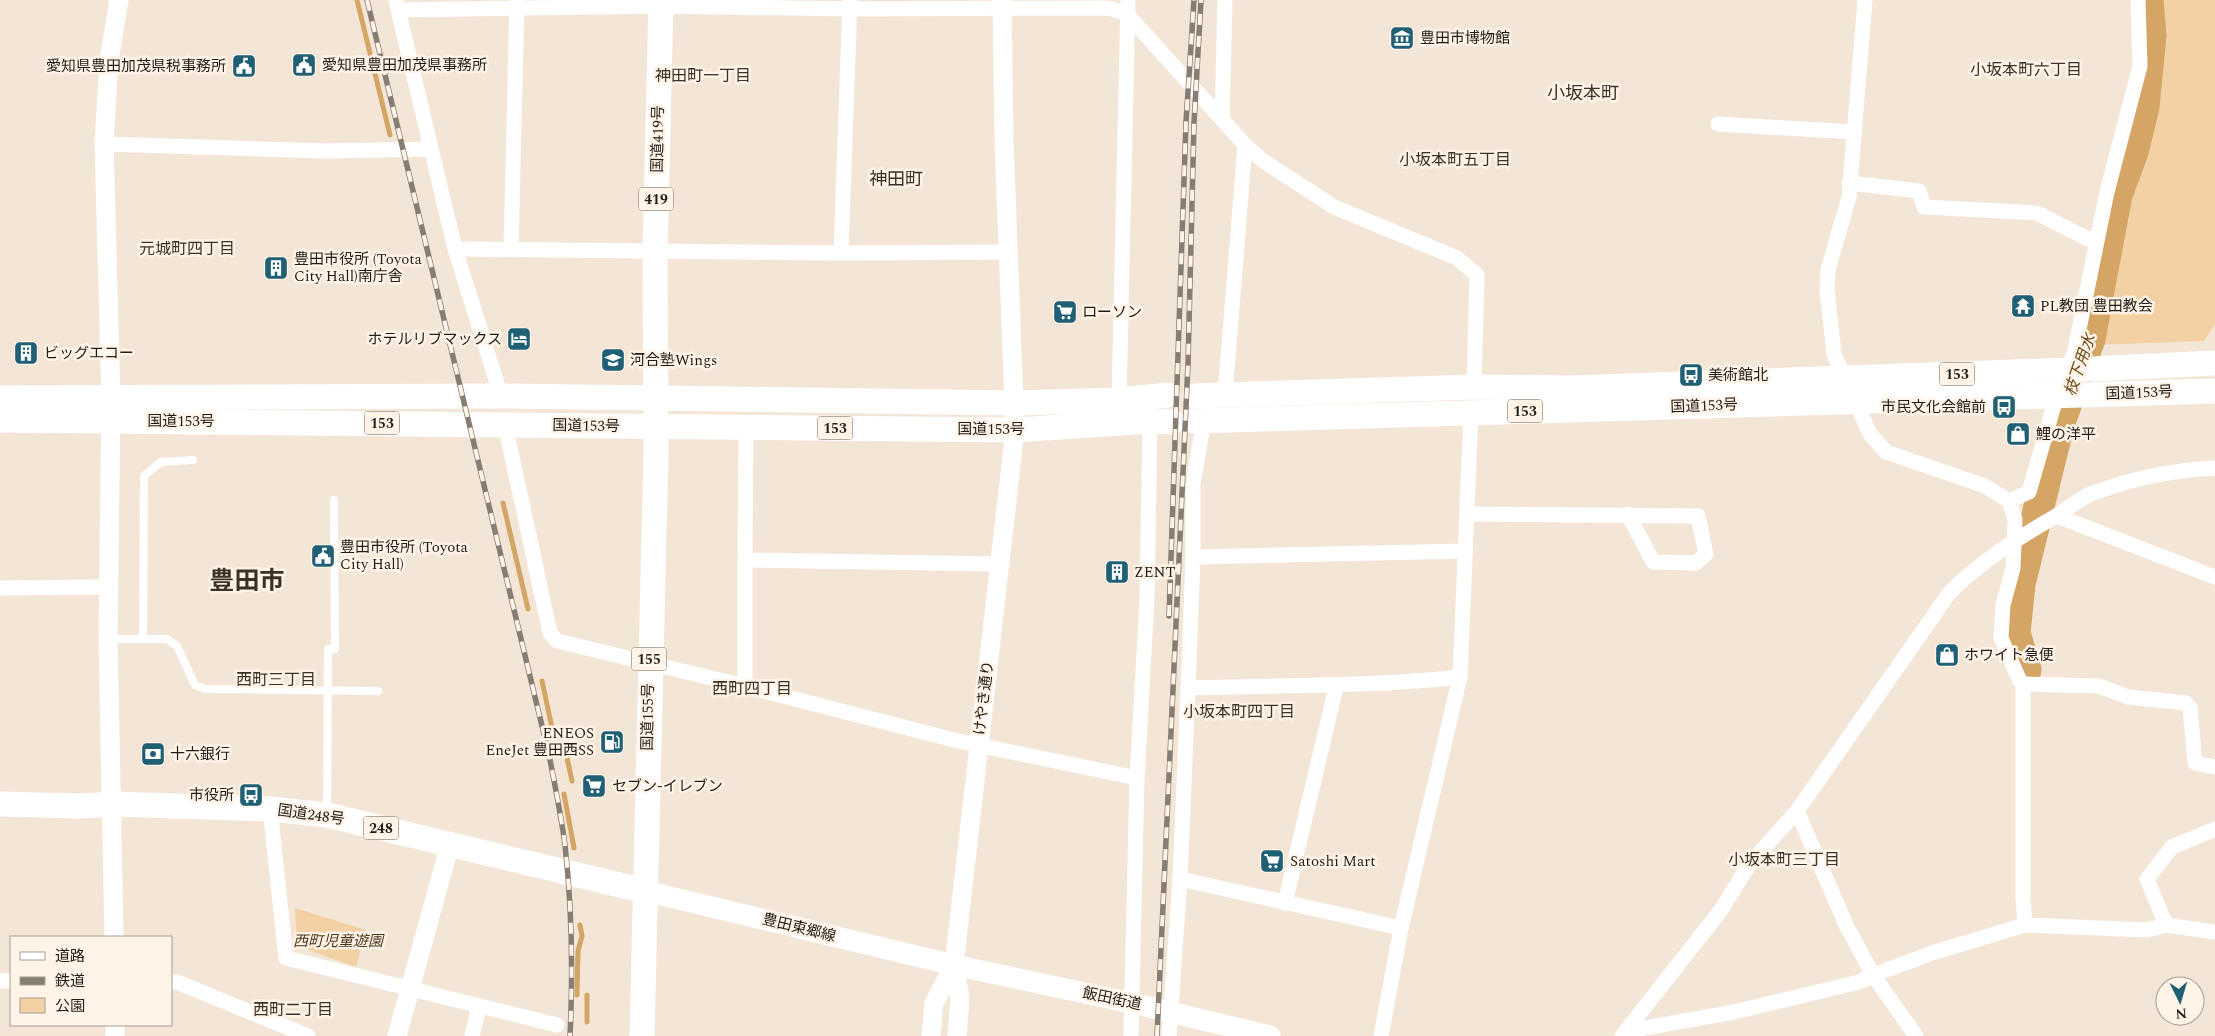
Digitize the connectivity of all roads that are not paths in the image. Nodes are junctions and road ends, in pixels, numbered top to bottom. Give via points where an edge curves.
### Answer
1 (119, 0) edge
2 (1225, 0) edge
3 (1865, 0) edge
4 (2138, 0) edge
5 (661, 3) edge
6 (517, 4) edge
7 (396, 5) edge
8 (849, 5) edge
9 (1002, 5) edge
10 (1127, 7) edge
11 (1222, 120) junction
12 (1718, 124) dead end
13 (1854, 132) junction
14 (104, 144) junction
15 (1245, 145) junction
16 (431, 149) junction
17 (1849, 183) junction
18 (2096, 243) junction
19 (455, 249) junction
20 (511, 249) junction
21 (655, 252) junction
22 (1009, 252) junction
23 (841, 253) junction
24 (2215, 363) edge
25 (2077, 370) junction
26 (1843, 377) junction
27 (1474, 387) junction
28 (2215, 391) edge
29 (1225, 395) junction
30 (2060, 395) junction
31 (501, 396) junction
32 (1168, 396) dead end
33 (0, 398) edge
34 (655, 398) junction
35 (1120, 400) junction
36 (1856, 401) junction
37 (1014, 403) junction
38 (110, 410) junction
39 (1471, 413) junction
40 (1183, 416) junction
41 (0, 420) edge
42 (505, 424) junction
43 (654, 427) junction
44 (746, 428) junction
45 (1015, 430) junction
46 (193, 460) dead end
47 (2215, 468) edge
48 (334, 500) dead end
49 (2009, 500) junction
50 (1468, 514) junction
51 (1628, 514) junction
52 (2050, 519) junction
53 (2013, 541) junction
54 (1465, 551) junction
55 (1194, 558) junction
56 (745, 560) junction
57 (999, 564) junction
58 (2215, 577) edge
59 (108, 587) junction
60 (0, 588) edge
61 (108, 639) junction
62 (143, 639) junction
63 (649, 664) junction
64 (1460, 677) junction
65 (2025, 685) junction
66 (746, 686) junction
67 (1336, 687) junction
68 (1188, 688) junction
69 (328, 690) junction
70 (378, 691) dead end
71 (979, 744) junction
72 (2215, 766) edge
73 (1137, 778) junction
74 (0, 804) edge
75 (112, 804) junction
76 (270, 809) junction
77 (1797, 812) junction
78 (328, 815) junction
79 (2215, 829) edge
80 (450, 844) junction
81 (1180, 879) junction
82 (645, 891) junction
83 (1285, 903) junction
84 (2025, 925) junction
85 (2166, 925) junction
86 (1401, 928) junction
87 (2215, 932) edge
88 (114, 936) edge
89 (954, 965) junction
90 (1873, 975) junction
91 (172, 982) edge
92 (410, 990) junction
93 (1131, 1003) junction
94 (479, 1006) junction
95 (1170, 1012) junction
96 (557, 1025) dead end
97 (1625, 1033) edge
98 (308, 1036) edge
99 (397, 1036) edge
100 (472, 1036) edge
101 (642, 1036) edge
102 (931, 1036) edge
103 (956, 1036) edge
104 (1131, 1036) edge
105 (1169, 1036) edge
106 (1270, 1036) edge
107 (1381, 1036) edge
108 (1916, 1036) edge

1 - 14 street via 109,60
2 - 11 street
3 - 13 street
4 - 18 street via 2140,66
5 - 6 street
5 - 8 street
5 - 21 highway, 国道419号 / 419
6 - 7 street
6 - 20 street
7 - 16 street
8 - 9 street
8 - 23 street
9 - 10 street
9 - 22 street, けやき通り
10 - 11 street
10 - 35 street
11 - 15 street
12 - 13 street
13 - 17 street
14 - 16 street via 324,151
14 - 38 street
15 - 27 street via 1262,160 1334,207 1457,258 1477,275
15 - 29 street
16 - 19 street
17 - 18 street via 1919,191 1924,207 2037,214
17 - 26 street via 1849,197 1828,270 1827,290 1834,354
18 - 25 street via 2074,354
19 - 20 street
19 - 31 street
20 - 21 street
21 - 23 street
21 - 34 highway, 国道419号 / 419
22 - 23 street
22 - 37 street, けやき通り
24 - 25 highway, 国道153号 / 153
25 - 26 highway, 国道153号 / 153
26 - 27 highway, 国道153号 / 153 via 1572,388
26 - 36 street
27 - 29 highway, 国道153号 / 153
28 - 30 highway, 国道153号 / 153
29 - 40 highway, 国道153号 / 153
30 - 36 highway, 国道153号 / 153
30 - 49 street via 2029,492
31 - 34 highway, 国道153号 / 153
31 - 38 highway, 国道153号 / 153
32 - 35 highway, 国道153号 / 153
33 - 38 highway, 国道153号 / 153
34 - 37 highway, 国道153号 / 153
34 - 43 highway, 国道155号 / 155
35 - 37 highway, 国道153号 / 153
36 - 39 highway, 国道153号 / 153
36 - 49 street via 1870,434 1886,452 1985,486
37 - 45 street, けやき通り
38 - 41 highway, 国道153号 / 153
38 - 42 highway, 国道153号 / 153
38 - 59 street
39 - 40 highway, 国道153号 / 153
39 - 50 street
40 - 45 highway, 国道153号 / 153
40 - 55 street via 1193,484
40 - 73 street via 1146,599
42 - 43 highway, 国道153号 / 153
42 - 63 street via 550,633 557,641
43 - 44 highway, 国道153号 / 153
43 - 63 highway, 国道155号 / 155 via 656,452
44 - 45 highway, 国道153号 / 153
44 - 56 street
45 - 57 street, けやき通り
46 - 62 lane via 160,462 144,476
47 - 52 street via 2134,481 2090,494
48 - 69 lane via 335,649 328,649
49 - 53 street via 2015,519
50 - 51 street
50 - 54 street
51 - 51 street via 1698,516 1706,554 1696,563 1653,562
52 - 53 street
52 - 58 street
53 - 65 street via 2012,568 2003,605 2002,638
53 - 77 street via 1976,566 1950,592
54 - 55 street
54 - 64 street
55 - 68 street
56 - 57 street
56 - 66 street
57 - 71 street, けやき通り
59 - 60 street
59 - 61 street
61 - 62 lane
61 - 75 street
62 - 69 lane via 167,639 177,646 195,685 205,689
63 - 66 street
63 - 82 highway, 国道155号 / 155
64 - 67 street
64 - 86 street
65 - 72 street via 2099,686 2128,697 2186,703 2190,708 2195,763
65 - 84 street
66 - 71 street
67 - 68 street
67 - 83 street
68 - 81 street
69 - 70 lane
69 - 78 lane
71 - 73 street
71 - 89 street, けやき通り
73 - 93 street
74 - 75 highway, 国道248号 / 248
75 - 76 highway, 国道248号 / 248
75 - 88 street
76 - 78 highway, 国道248号 / 248
76 - 92 street via 286,958
77 - 90 street via 1846,925
77 - 97 street via 1748,866 1721,910
78 - 80 highway, 国道248号 / 248
79 - 85 street via 2172,847 2147,879
80 - 82 highway, 国道248号 / 248
80 - 92 street
81 - 83 street
81 - 95 street
82 - 89 main road, 豊田東郷線
82 - 101 highway, 国道155号 / 155
83 - 86 street
84 - 85 street via 2147,930
84 - 90 street
85 - 87 street
86 - 107 street
89 - 93 main road, 飯田街道
89 - 102 street, けやき通り via 934,1003
89 - 103 street, けやき通り via 960,998
90 - 97 street via 1859,982 1734,1012
90 - 108 street
91 - 98 street
92 - 94 street
92 - 99 street
93 - 95 main road, 飯田街道
93 - 104 street
94 - 96 street
94 - 100 street
95 - 105 street
95 - 106 main road, 飯田街道

